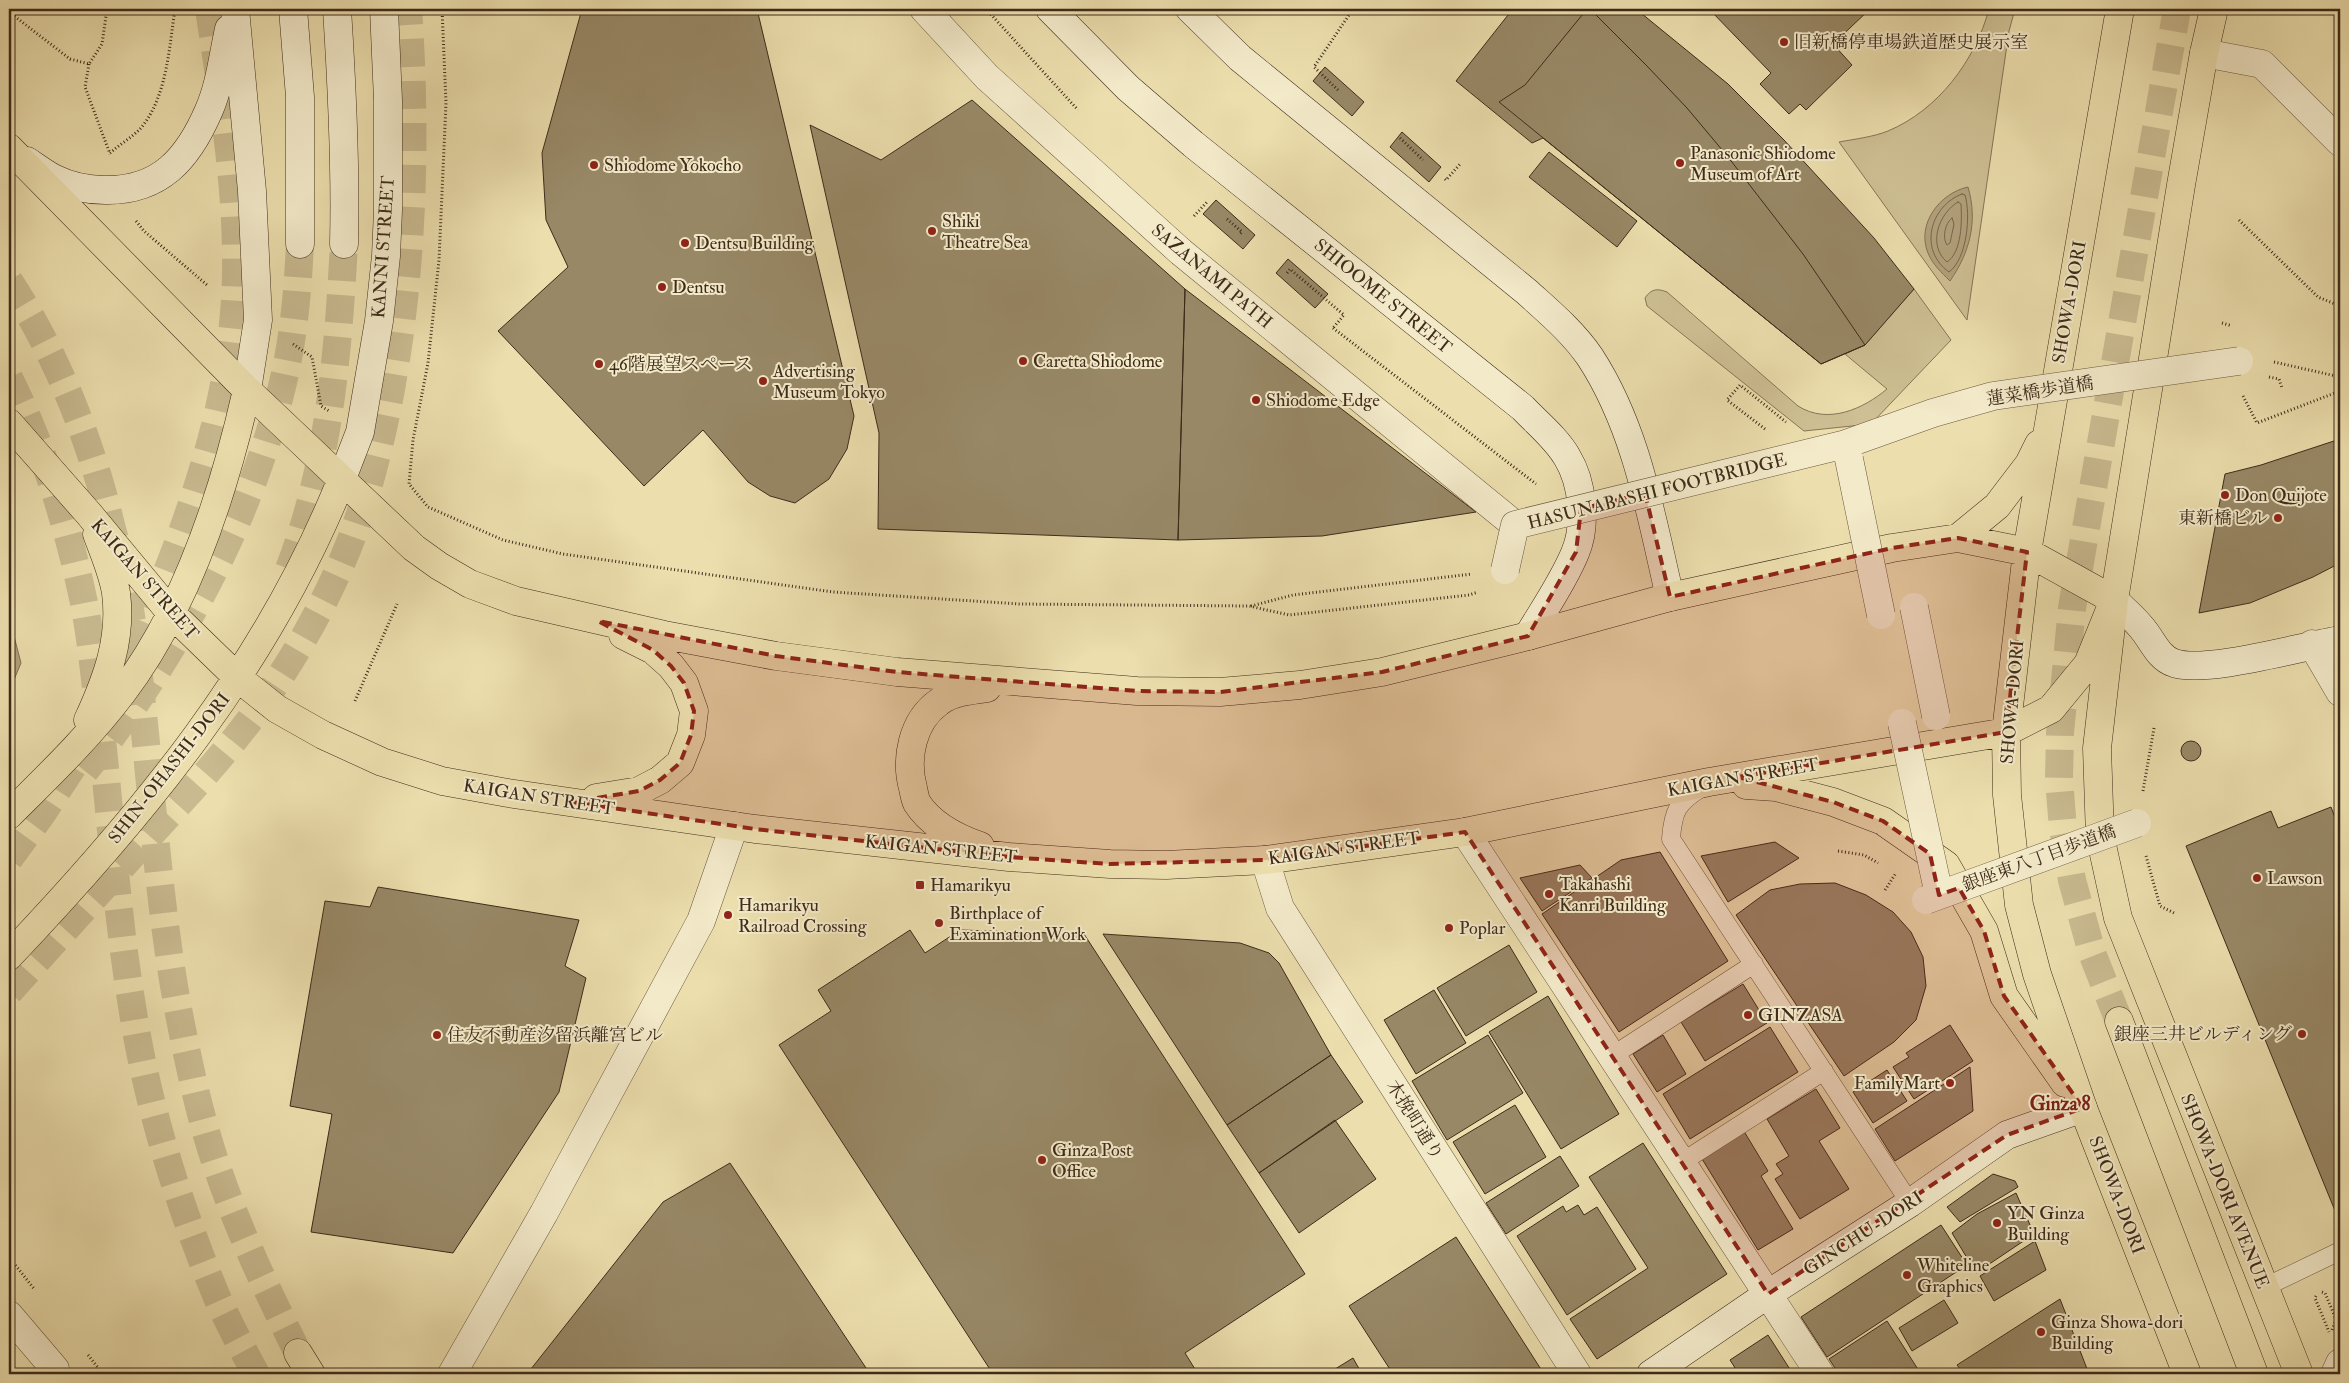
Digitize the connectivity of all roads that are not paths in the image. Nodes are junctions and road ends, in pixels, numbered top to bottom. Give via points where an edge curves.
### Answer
1 (234, 9) edge
2 (293, 9) edge
3 (337, 9) edge
4 (384, 9) edge
5 (924, 9) edge
6 (1050, 9) edge
7 (1190, 9) edge
8 (2120, 9) edge
9 (2214, 9) edge
10 (2204, 53) junction
11 (2340, 142) edge
12 (10, 150) edge
13 (300, 244) tunnel mouth
14 (344, 244) tunnel mouth
15 (2239, 361) road end
16 (247, 390) junction
17 (9, 424) edge
18 (2048, 425) junction
19 (1849, 459) dead end
20 (341, 481) junction
21 (89, 514) junction
22 (1515, 525) junction
23 (1958, 538) junction
24 (2027, 552) junction
25 (1496, 580) road end
26 (1670, 598) junction
27 (2114, 600) junction
28 (1914, 607) dead end
29 (171, 613) junction
30 (1882, 614) dead end
31 (598, 621) junction
32 (1528, 636) junction
33 (2340, 640) edge
34 (2312, 644) junction
35 (238, 678) junction
36 (1026, 683) junction
37 (2340, 692) edge
38 (1936, 716) dead end
39 (1902, 723) dead end
40 (2006, 732) junction
41 (76, 749) junction
42 (1709, 782) junction
43 (572, 802) junction
44 (9, 815) edge
45 (2137, 823) dead end
46 (734, 826) junction
47 (1465, 832) junction
48 (1009, 857) junction
49 (1266, 860) junction
50 (9, 956) edge
51 (1754, 964) junction
52 (2119, 1021) tunnel mouth
53 (1612, 1056) junction
54 (1824, 1071) junction
55 (2083, 1108) junction
56 (1682, 1162) junction
57 (1910, 1203) junction
58 (2340, 1250) edge
59 (2263, 1288) junction
60 (1768, 1294) junction
61 (9, 1315) edge
62 (2336, 1352) edge
63 (48, 1374) edge
64 (452, 1374) edge
65 (1577, 1374) edge
66 (1651, 1374) edge
67 (1820, 1374) edge
68 (2187, 1374) edge
69 (2254, 1374) edge
70 (2299, 1374) edge
71 (2335, 1374) edge

1 - 12 street via 209,110 182,158 167,172 149,183 123,190 93,190 54,178
1 - 16 street via 252,190 258,320
2 - 13 street via 300,97
3 - 14 street
4 - 20 street, KANNI STREET via 388,100 386,256 379,321 360,432
5 - 22 street, SAZANAMI PATH via 987,77 1181,252
6 - 32 street, SHIOOME STREET via 1128,88 1193,144 1523,408 1568,458 1579,486 1582,520 1576,552
7 - 26 street via 1240,58 1527,292 1566,328 1589,356 1609,390 1639,468
8 - 18 main road, SHOWA-DORI
9 - 10 main road
10 - 11 street via 2262,64
10 - 27 main road
12 - 16 main road
15 - 22 street, HASUNABASHI FOOTBRIDGE, bridge via 1992,396 1837,446
16 - 20 main road
16 - 29 main road via 220,493
17 - 21 main road, KAIGAN STREET
18 - 23 main road via 2029,464 1997,506
18 - 24 main road, SHOWA-DORI
19 - 30 street, bridge
20 - 31 main road via 414,548 470,584 516,601
20 - 35 main road, SHIN-OHASHI-DORI via 320,533 295,581
21 - 29 main road, KAIGAN STREET
21 - 41 main road via 116,592 118,626 113,658
22 - 25 street, HASUNABASHI FOOTBRIDGE, bridge
23 - 24 main road
23 - 26 main road via 1892,548
24 - 27 main road
24 - 40 main road, SHOWA-DORI
26 - 32 main road
27 - 34 street via 2142,627 2159,652 2174,663 2228,662
27 - 40 main road, KAIGAN STREET via 2088,664 2051,709
27 - 59 main road, SHOWA-DORI AVENUE via 2097,748 2100,836 2118,918
28 - 38 street, bridge
29 - 35 main road, KAIGAN STREET
29 - 41 main road via 149,654 122,693
31 - 36 main road via 776,656 897,672
31 - 43 main road via 653,650 671,666 684,683 694,711 691,735 680,763 660,780 640,791
32 - 36 main road via 1382,672 1300,685 1220,692 1137,691
33 - 34 street
34 - 37 street
35 - 43 main road, KAIGAN STREET via 284,713 382,762 442,781
35 - 50 main road, SHIN-OHASHI-DORI via 191,746 132,819
36 - 48 main road via 964,691 939,702 921,720 910,751 908,772 917,803 939,826 959,838
39 - 45 street, 銀座東八丁目歩道橋, bridge via 1938,890 1934,897
40 - 42 main road, KAIGAN STREET
40 - 55 main road, SHOWA-DORI via 2007,803 2019,905 2037,974
41 - 44 main road
42 - 47 main road, KAIGAN STREET
42 - 51 lane via 1686,798 1672,817 1671,839
42 - 55 main road via 1776,787 1833,802 1883,820 1946,865 1984,930 2004,996
43 - 46 main road, KAIGAN STREET
46 - 48 main road, KAIGAN STREET
46 - 64 street via 701,921 544,1213
47 - 49 main road, KAIGAN STREET
47 - 53 street
48 - 49 main road, KAIGAN STREET via 1166,865
49 - 65 street, 木挽町通り via 1280,908
51 - 53 lane
51 - 54 lane
52 - 69 main road
53 - 56 street
54 - 56 lane
54 - 57 lane
55 - 57 street, GINCHU-DORI via 2007,1135
55 - 68 main road, SHOWA-DORI
56 - 60 street
57 - 60 street, GINCHU-DORI
58 - 59 lane
59 - 70 main road, SHOWA-DORI AVENUE
60 - 66 street, GINCHU-DORI
60 - 67 street
61 - 63 street via 55,1369
62 - 71 street

